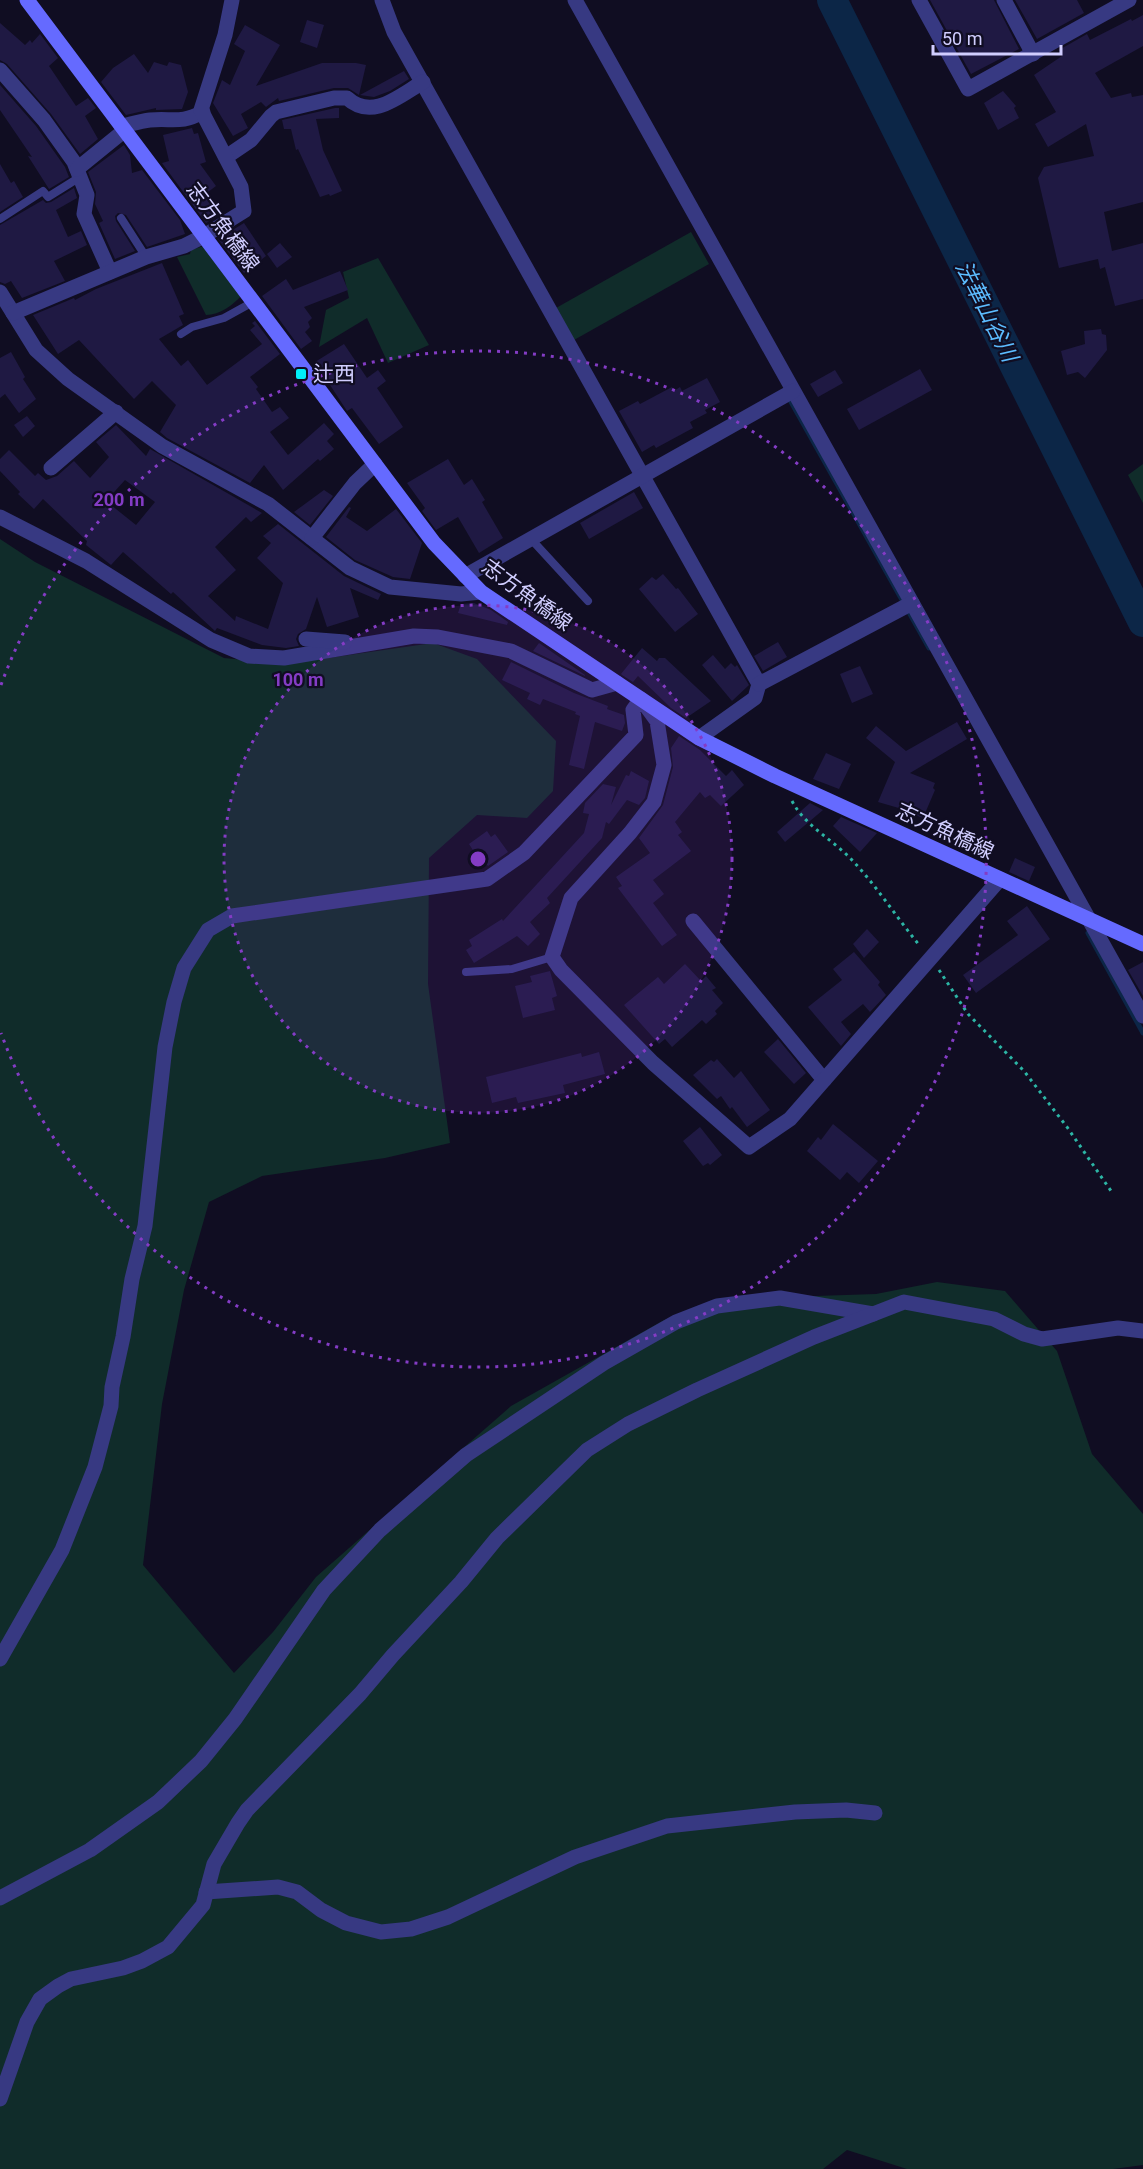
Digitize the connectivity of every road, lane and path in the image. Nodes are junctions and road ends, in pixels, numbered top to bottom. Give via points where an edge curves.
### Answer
1 (27, 0) edge
2 (232, 0) edge
3 (382, 0) edge
4 (575, 0) edge
5 (919, 0) edge
6 (1004, 0) edge
7 (1129, 0) edge
8 (1102, 7) edge
9 (1033, 54) junction
10 (0, 70) edge
11 (423, 82) junction
12 (203, 112) junction
13 (123, 128) junction
14 (226, 157) junction
15 (78, 173) junction
16 (121, 218) dead end
17 (0, 219) edge
18 (204, 236) junction
19 (146, 256) junction
20 (110, 272) junction
21 (0, 292) edge
22 (253, 302) junction
23 (13, 313) junction
24 (181, 334) dead end
25 (793, 391) junction
26 (116, 412) junction
27 (375, 464) junction
28 (51, 468) dead end
29 (643, 475) junction
30 (0, 517) edge
31 (312, 538) junction
32 (531, 539) junction
33 (465, 576) junction
34 (481, 592) junction
35 (588, 601) dead end
36 (912, 603) junction
37 (306, 639) dead end
38 (359, 646) junction
39 (617, 683) junction
40 (759, 684) junction
41 (641, 699) junction
42 (699, 738) junction
43 (780, 778) junction
44 (1000, 879) junction
45 (1090, 920) junction
46 (693, 921) dead end
47 (1143, 944) edge
48 (552, 957) junction
49 (930, 959) junction
50 (466, 972) dead end
51 (1143, 1016) edge
52 (824, 1080) junction
53 (1111, 1191) dead end
54 (873, 1314) junction
55 (1143, 1331) edge
56 (0, 1659) edge
57 (875, 1813) dead end
58 (206, 1892) junction
59 (0, 1898) edge
60 (0, 2099) edge

1 - 13 main road, 志方魚橋線
2 - 12 street
3 - 11 street via 394,32
4 - 25 street
5 - 9 street via 968,89
6 - 9 street
7 - 8 street
8 - 9 street
10 - 15 street via 44,120
11 - 14 street via 380,107 334,98 276,112 251,140
11 - 29 street
12 - 13 street via 190,119 150,120
12 - 14 street
13 - 15 street
13 - 18 main road, 志方魚橋線
14 - 18 street via 241,187 244,211
15 - 17 lane via 48,197 43,191
15 - 20 street via 87,195 84,214
16 - 19 lane
18 - 19 street
18 - 22 main road, 志方魚橋線
19 - 20 street
20 - 23 street
21 - 23 street
22 - 24 lane
22 - 27 main road, 志方魚橋線
23 - 26 street via 36,350 68,379
25 - 29 street
25 - 36 street
26 - 28 street
26 - 31 street via 162,446 268,504
27 - 31 street
27 - 33 main road, 志方魚橋線 via 434,543
29 - 32 street
29 - 40 street
30 - 38 street via 86,561 211,640 249,656 284,658
31 - 34 street via 350,568 390,587 461,594
32 - 33 street
32 - 35 lane
33 - 34 main road, 志方魚橋線
34 - 39 main road, 志方魚橋線
36 - 40 street
36 - 45 street
37 - 38 street
38 - 39 street via 414,636 438,637 511,651 592,690
39 - 41 main road, 志方魚橋線
40 - 42 street via 755,698
41 - 42 main road, 志方魚橋線
41 - 48 street via 657,721 664,765 654,802 571,898
41 - 56 street via 633,710 636,735 524,853 487,879 232,916 208,930 184,968 174,1002 165,1047 145,1226 111,1406 95,1467 62,1550
42 - 43 main road, 志方魚橋線
43 - 44 main road, 志方魚橋線
43 - 49 path via 799,813 851,859
44 - 45 main road, 志方魚橋線
44 - 49 street
45 - 47 main road, 志方魚橋線
45 - 51 street
46 - 52 street
48 - 50 lane via 512,969
48 - 52 street via 653,1063 749,1147 790,1119
49 - 52 street
49 - 53 path via 968,1014 1038,1089
54 - 55 street via 904,1302 994,1319 1042,1339 1118,1328
54 - 58 street via 697,1390 628,1424 587,1450 497,1538 360,1694 248,1810 214,1864
54 - 59 street via 780,1298 717,1306 676,1322 604,1363 466,1455 380,1530 324,1590 235,1719 201,1761 158,1802 90,1850
57 - 58 street via 795,1812 667,1826 575,1857 448,1917 411,1929 381,1932 346,1923 297,1892 278,1887
58 - 60 street via 203,1905 168,1947 123,1968 71,1979 40,1999 27,2022

